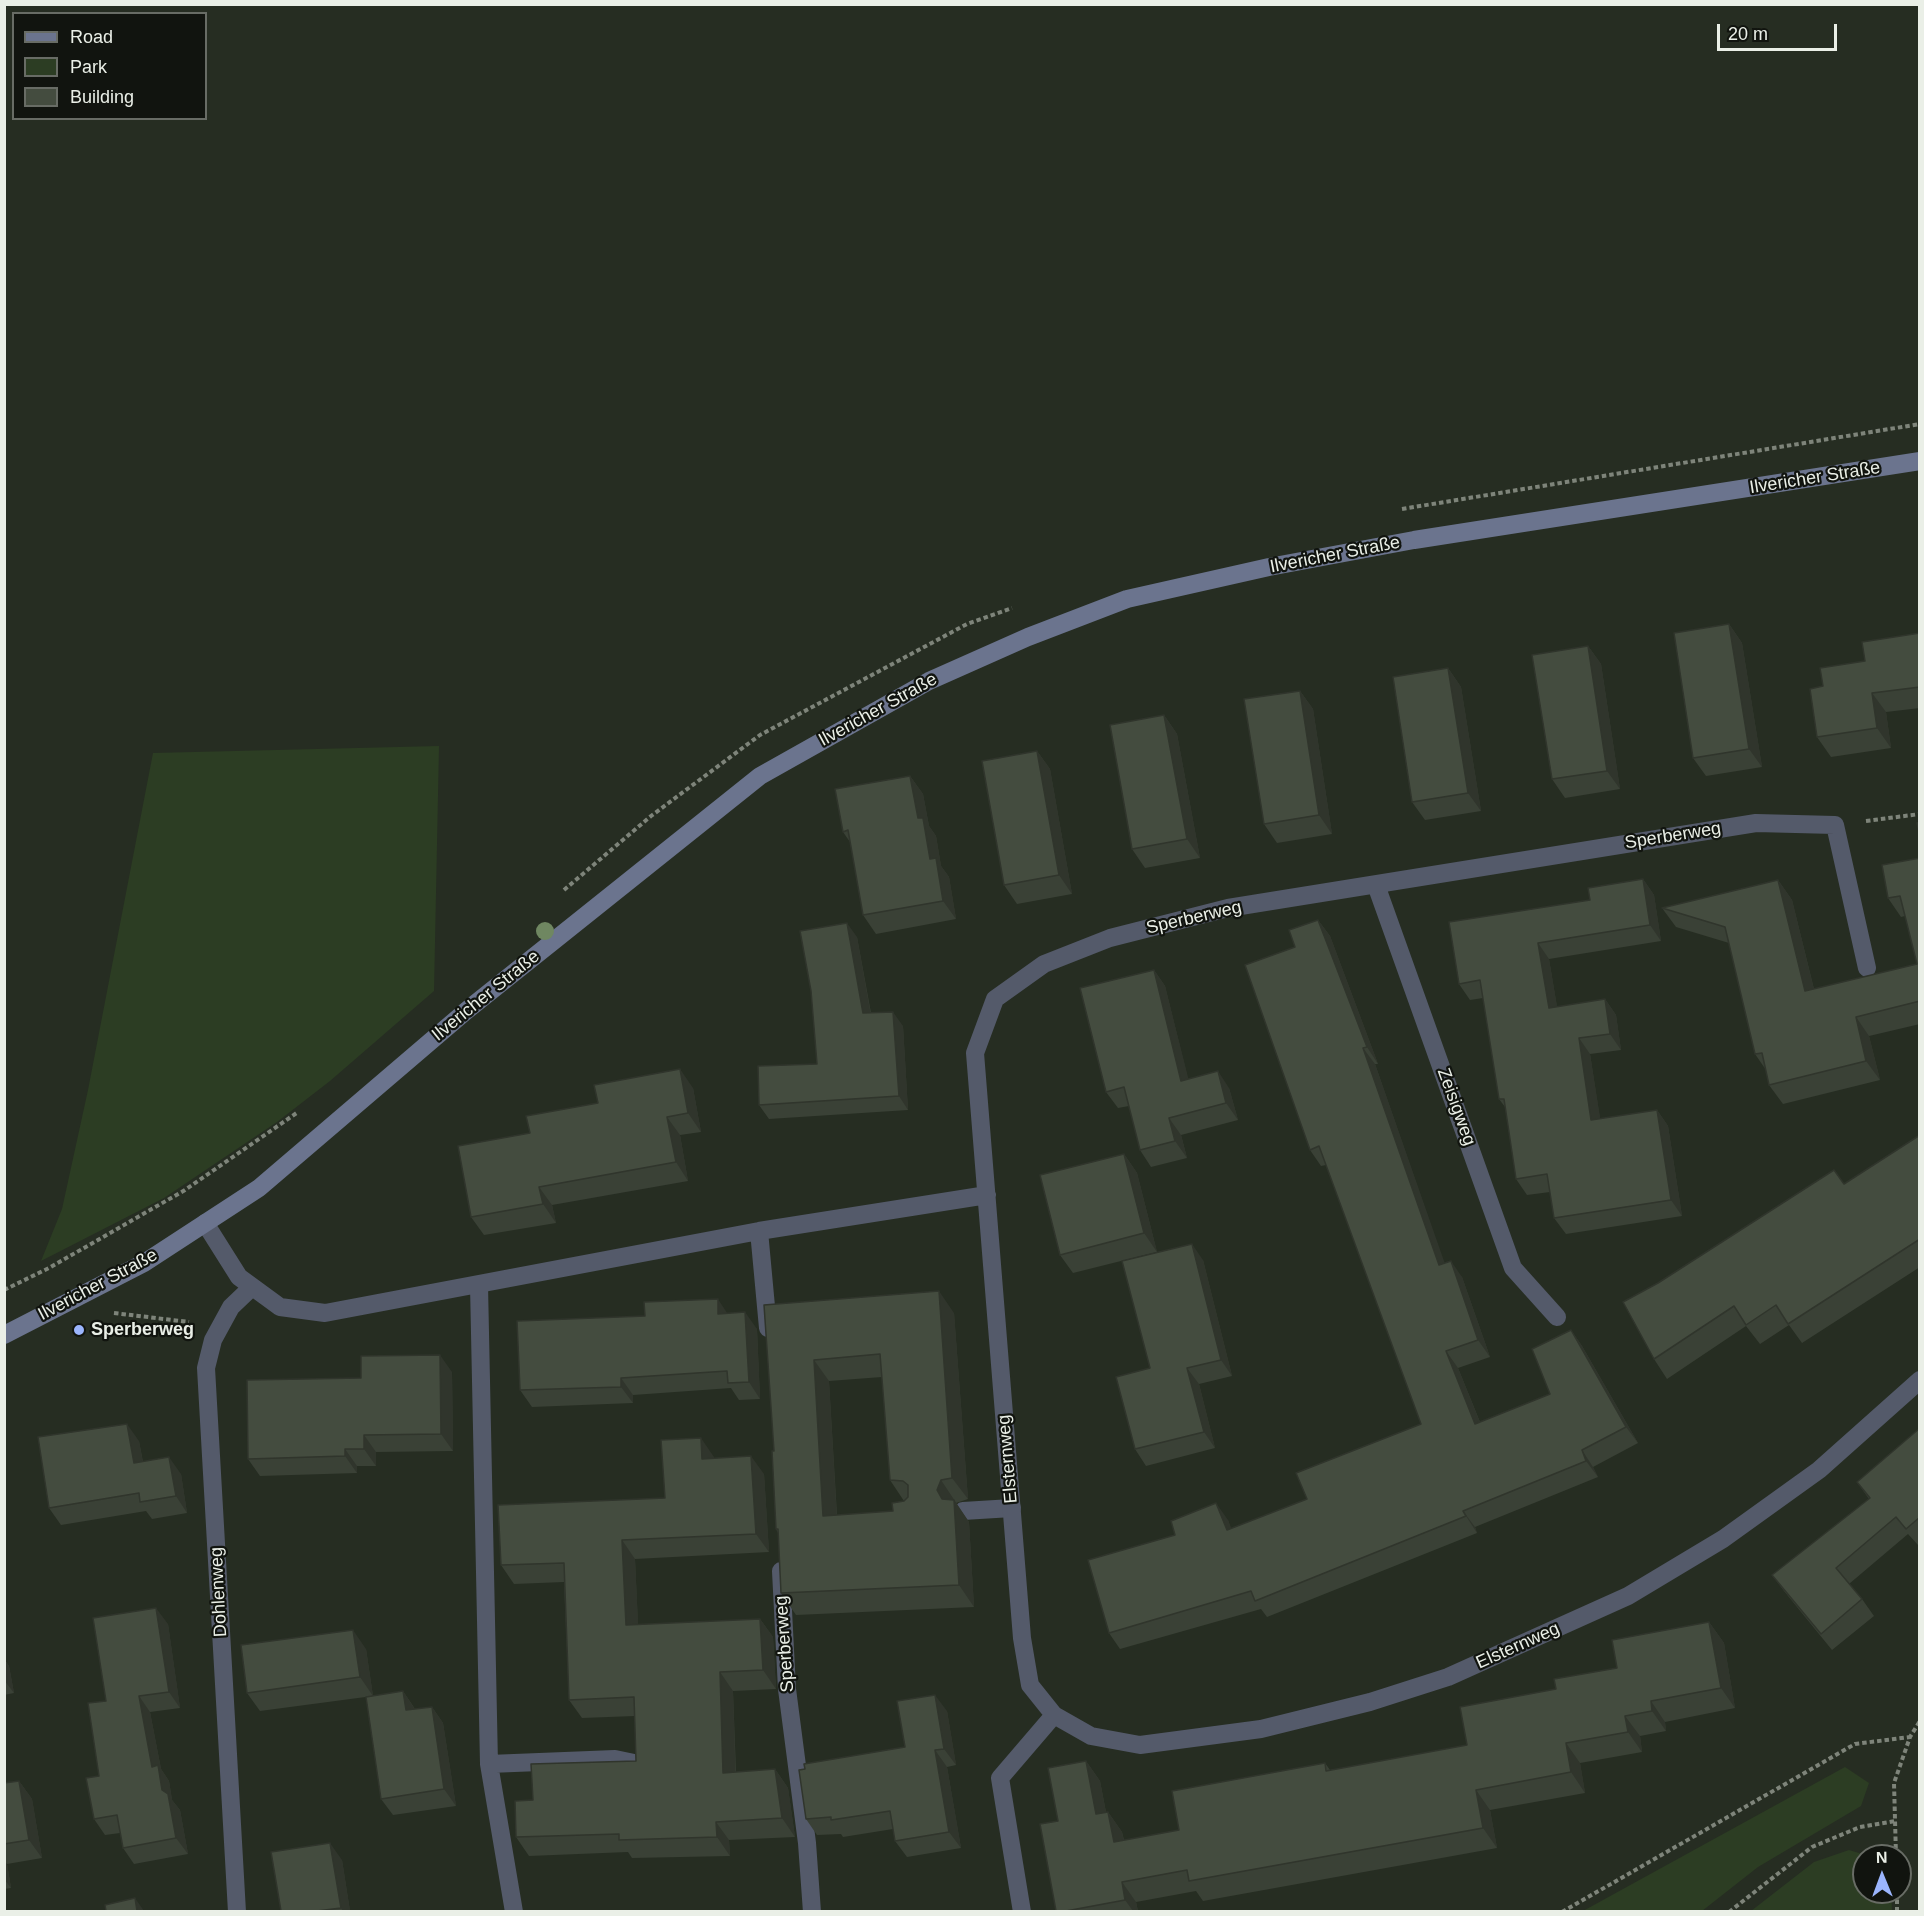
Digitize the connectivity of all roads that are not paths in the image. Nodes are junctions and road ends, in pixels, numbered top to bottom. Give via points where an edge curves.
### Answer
1 (1920, 461) edge
2 (1376, 885) junction
3 (1867, 968) dead end
4 (987, 1195) junction
5 (205, 1223) junction
6 (759, 1231) junction
7 (479, 1285) junction
8 (252, 1287) junction
9 (1557, 1317) dead end
10 (4, 1335) edge
11 (769, 1350) edge
12 (1920, 1380) edge
13 (1012, 1508) junction
14 (963, 1511) dead end
15 (780, 1549) edge
16 (1054, 1715) junction
17 (633, 1763) edge
18 (489, 1764) junction
19 (237, 1911) edge
20 (514, 1911) edge
21 (812, 1911) edge
22 (1022, 1911) edge

1 - 5 street, Ilvericher Straße via 1414,540 1269,567 1127,599 983,656 929,681 760,776 439,1034 320,1139 259,1188
2 - 3 street, Sperberweg via 1756,823 1835,825
2 - 4 street, Sperberweg via 1228,908 1110,938 1044,964 995,999 975,1053
2 - 9 street, Zeisigweg via 1513,1268
4 - 6 street
4 - 13 street, Elsternweg
5 - 8 street via 239,1277
5 - 10 street, Ilvericher Straße via 144,1263
6 - 7 street
6 - 11 street
7 - 8 street via 325,1313 280,1307
7 - 18 street
8 - 19 street, Dohlenweg via 231,1307 220,1326 206,1368
12 - 16 street, Elsternweg via 1819,1470 1723,1539 1628,1596 1448,1677 1370,1702 1261,1729 1140,1745 1091,1736
13 - 14 street
13 - 16 street, Elsternweg via 1022,1638 1030,1685
15 - 21 street, Sperberweg via 787,1689
16 - 22 street via 1000,1778
17 - 18 street via 615,1759
18 - 20 street

